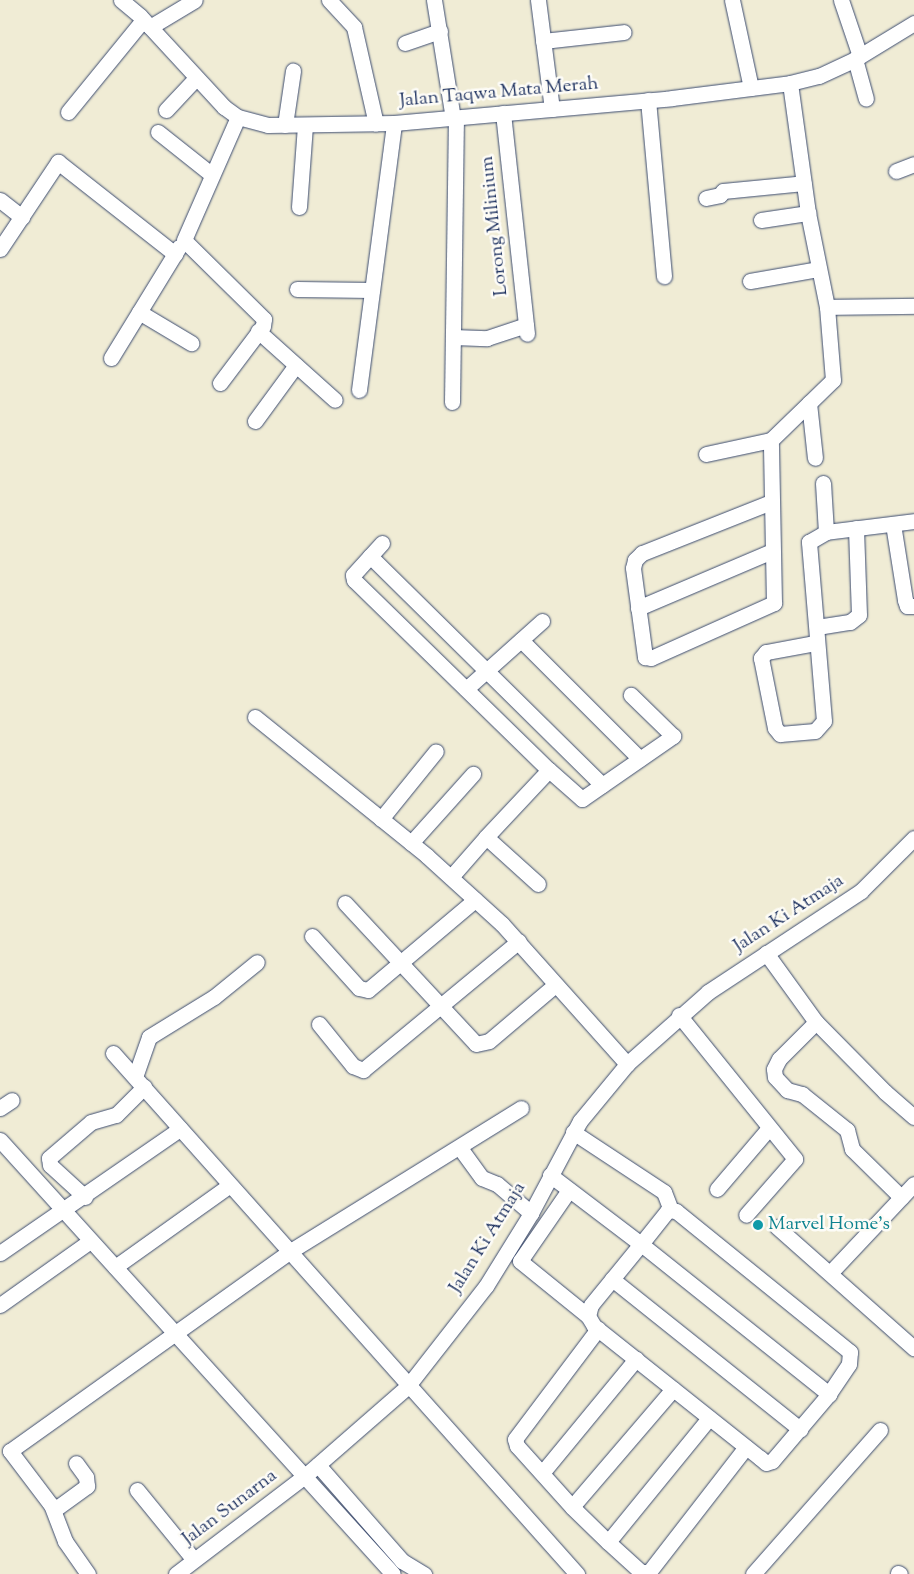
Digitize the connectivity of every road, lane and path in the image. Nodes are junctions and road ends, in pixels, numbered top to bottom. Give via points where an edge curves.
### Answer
1 (121, 0) edge
2 (195, 0) edge
3 (329, 0) edge
4 (434, 0) edge
5 (538, 0) edge
6 (732, 0) edge
7 (842, 0) edge
8 (914, 23) edge
9 (147, 24) junction
10 (440, 31) junction
11 (624, 32) dead end
12 (543, 41) junction
13 (405, 43) dead end
14 (857, 57) junction
15 (293, 72) dead end
16 (196, 78) junction
17 (790, 83) junction
18 (751, 88) junction
19 (866, 99) dead end
20 (648, 100) junction
21 (552, 109) junction
22 (166, 110) dead end
23 (68, 112) dead end
24 (503, 113) junction
25 (238, 117) junction
26 (455, 118) junction
27 (394, 123) junction
28 (376, 124) junction
29 (285, 125) junction
30 (305, 125) junction
31 (158, 132) dead end
32 (914, 164) edge
33 (896, 171) dead end
34 (212, 175) junction
35 (804, 183) junction
36 (706, 198) dead end
37 (0, 200) edge
38 (299, 207) dead end
39 (808, 214) junction
40 (22, 217) junction
41 (761, 220) dead end
42 (184, 240) junction
43 (0, 249) edge
44 (175, 254) junction
45 (819, 270) junction
46 (664, 276) dead end
47 (750, 281) dead end
48 (297, 289) dead end
49 (372, 290) junction
50 (914, 306) edge
51 (827, 307) junction
52 (139, 312) junction
53 (258, 331) junction
54 (453, 337) junction
55 (191, 343) dead end
56 (111, 358) dead end
57 (296, 365) junction
58 (220, 383) dead end
59 (359, 390) dead end
60 (335, 400) dead end
61 (452, 402) dead end
62 (809, 403) junction
63 (255, 421) dead end
64 (771, 440) junction
65 (706, 454) dead end
66 (815, 458) dead end
67 (823, 483) dead end
68 (771, 502) junction
69 (914, 522) edge
70 (893, 524) junction
71 (856, 528) junction
72 (826, 532) junction
73 (382, 543) dead end
74 (772, 551) junction
75 (370, 556) junction
76 (914, 606) edge
77 (638, 608) junction
78 (542, 621) dead end
79 (817, 627) junction
80 (521, 640) junction
81 (815, 643) junction
82 (486, 671) junction
83 (466, 689) junction
84 (631, 695) dead end
85 (255, 717) dead end
86 (436, 751) dead end
87 (640, 759) junction
88 (549, 770) junction
89 (473, 774) dead end
90 (602, 785) junction
91 (381, 819) junction
92 (486, 837) junction
93 (914, 838) edge
94 (411, 843) junction
95 (451, 877) junction
96 (538, 884) dead end
97 (475, 900) junction
98 (345, 903) dead end
99 (312, 936) dead end
100 (519, 941) junction
101 (766, 953) junction
102 (257, 962) dead end
103 (401, 962) junction
104 (556, 985) junction
105 (438, 1005) junction
106 (679, 1015) junction
107 (816, 1022) junction
108 (320, 1024) dead end
109 (113, 1053) dead end
110 (627, 1064) junction
111 (139, 1082) junction
112 (521, 1108) dead end
113 (914, 1117) edge
114 (769, 1128) junction
115 (180, 1129) junction
116 (573, 1132) junction
117 (0, 1140) edge
118 (460, 1148) junction
119 (550, 1175) junction
120 (914, 1184) edge
121 (230, 1185) junction
122 (717, 1189) dead end
123 (569, 1190) junction
124 (901, 1197) junction
125 (74, 1204) junction
126 (671, 1210) junction
127 (531, 1214) junction
128 (746, 1215) dead end
129 (777, 1227) dead end
130 (90, 1241) junction
131 (641, 1244) junction
132 (3, 1246) edge
133 (289, 1252) junction
134 (121, 1262) junction
135 (831, 1272) junction
136 (612, 1280) junction
137 (0, 1305) edge
138 (588, 1316) junction
139 (598, 1329) junction
140 (182, 1330) junction
141 (914, 1348) edge
142 (636, 1359) junction
143 (407, 1387) junction
144 (673, 1389) junction
145 (829, 1394) junction
146 (709, 1418) junction
147 (800, 1430) junction
148 (880, 1430) dead end
149 (746, 1447) junction
150 (5, 1454) edge
151 (76, 1463) dead end
152 (311, 1471) junction
153 (542, 1473) junction
154 (137, 1490) dead end
155 (572, 1507) junction
156 (54, 1510) junction
157 (608, 1542) junction
158 (194, 1560) junction
159 (88, 1574) edge
160 (176, 1574) edge
161 (393, 1574) edge
162 (424, 1574) edge
163 (577, 1574) edge
164 (753, 1574) edge

1 - 9 street, Jalan Taqwa Mata Merah
2 - 9 street
3 - 28 street via 354,26
4 - 10 street
5 - 12 street
6 - 18 street
7 - 14 street
8 - 14 street, Jalan Taqwa Mata Merah
9 - 16 street, Jalan Taqwa Mata Merah
9 - 23 street
10 - 13 street
10 - 26 street
11 - 12 street
12 - 21 street
14 - 17 street, Jalan Taqwa Mata Merah via 819,76
14 - 19 street
15 - 29 street
16 - 22 street
16 - 25 street, Jalan Taqwa Mata Merah
17 - 18 street, Jalan Taqwa Mata Merah
17 - 35 street
18 - 20 street, Jalan Taqwa Mata Merah
20 - 21 street, Jalan Taqwa Mata Merah
20 - 46 street
21 - 24 street, Jalan Taqwa Mata Merah
24 - 26 street, Jalan Taqwa Mata Merah
24 - 54 street, Lorong Milinium via 527,329 488,338
25 - 29 street, Jalan Taqwa Mata Merah via 260,124
25 - 34 street
26 - 27 street, Jalan Taqwa Mata Merah
26 - 54 street
27 - 28 street, Jalan Taqwa Mata Merah
27 - 49 street
28 - 30 street, Jalan Taqwa Mata Merah
29 - 30 street, Jalan Taqwa Mata Merah
30 - 38 street
31 - 34 street
32 - 33 street
34 - 42 street
35 - 36 street via 723,191
35 - 39 street
37 - 40 street
39 - 41 street
39 - 45 street
40 - 43 street
40 - 44 street via 58,162
42 - 44 street
42 - 53 street via 261,316 264,322
44 - 52 street
45 - 47 street
45 - 51 street
48 - 49 street
49 - 59 street
50 - 51 street
51 - 62 street via 834,376 831,383
52 - 55 street
52 - 56 street
53 - 57 street
53 - 58 street
54 - 61 street
57 - 60 street
57 - 63 street
62 - 64 street
62 - 66 street
64 - 65 street
64 - 68 street
67 - 72 street
68 - 74 street
68 - 77 street via 642,553 633,568
69 - 70 street
70 - 71 street
70 - 76 street via 905,600 907,606
71 - 72 street
71 - 79 street via 859,615 850,622
72 - 79 street via 812,537 808,544
73 - 75 street
74 - 77 street
74 - 77 street via 775,599 772,606 651,658 642,654
75 - 82 street
75 - 83 street via 353,575 354,580
78 - 80 street
79 - 81 street
80 - 82 street
80 - 87 street
81 - 81 street via 766,652 760,658 775,728 780,734 815,731 822,725
82 - 83 street
82 - 90 street
83 - 88 street
84 - 87 street via 673,736
85 - 91 street
86 - 91 street
87 - 90 street
88 - 90 street via 582,799
88 - 92 street
89 - 94 street
91 - 94 street
92 - 95 street
92 - 96 street
93 - 101 street, Jalan Ki Atmaja via 861,891
94 - 95 street
95 - 97 street
97 - 100 street
97 - 103 street
98 - 103 street
99 - 103 street via 362,990 371,988
100 - 104 street
100 - 105 street
101 - 106 street, Jalan Ki Atmaja
101 - 107 street
102 - 111 street via 214,998 148,1037
103 - 105 street
104 - 105 street via 480,1045 472,1042
104 - 110 street
105 - 108 street via 363,1070 353,1066
106 - 110 street, Jalan Ki Atmaja
106 - 114 street
107 - 113 street via 884,1092
107 - 124 street via 779,1059 774,1069 775,1077 787,1090 802,1094 847,1130 852,1149
109 - 111 street
110 - 116 street, Jalan Ki Atmaja via 591,1104
111 - 115 street
111 - 125 street via 116,1116 91,1122 49,1158
112 - 118 street
114 - 122 street
114 - 128 street via 795,1159
115 - 121 street
115 - 125 street
116 - 119 street, Jalan Ki Atmaja
116 - 126 street via 664,1192
117 - 125 street
118 - 127 street via 482,1178 497,1184
118 - 133 street
119 - 123 street
119 - 127 street, Jalan Ki Atmaja
120 - 124 street
121 - 133 street
121 - 134 street
123 - 131 street
123 - 138 street via 520,1261
124 - 135 street
125 - 130 street
125 - 132 street
126 - 131 street
126 - 145 street via 850,1352 849,1364
127 - 143 street, Jalan Ki Atmaja via 486,1286
129 - 135 street
130 - 134 street
130 - 137 street
131 - 136 street
131 - 145 street
133 - 140 street
133 - 143 street
134 - 140 street
135 - 141 street
136 - 138 street via 591,1304
136 - 147 street
138 - 139 street
139 - 142 street
139 - 153 street via 516,1436 517,1446
140 - 150 street
140 - 152 street
142 - 144 street
142 - 153 street
143 - 152 street, Jalan Ki Atmaja
143 - 163 street
144 - 146 street
144 - 155 street
145 - 147 street
146 - 149 street
146 - 157 street
147 - 149 street via 769,1463
148 - 164 street
149 - 157 street via 649,1572 641,1572
150 - 156 street
151 - 156 street via 86,1477 87,1486
152 - 158 street, Jalan Sunarna
152 - 161 street
152 - 162 street via 402,1560
153 - 155 street
154 - 158 street
155 - 157 street
156 - 159 street via 65,1540
158 - 160 street, Jalan Sunarna

